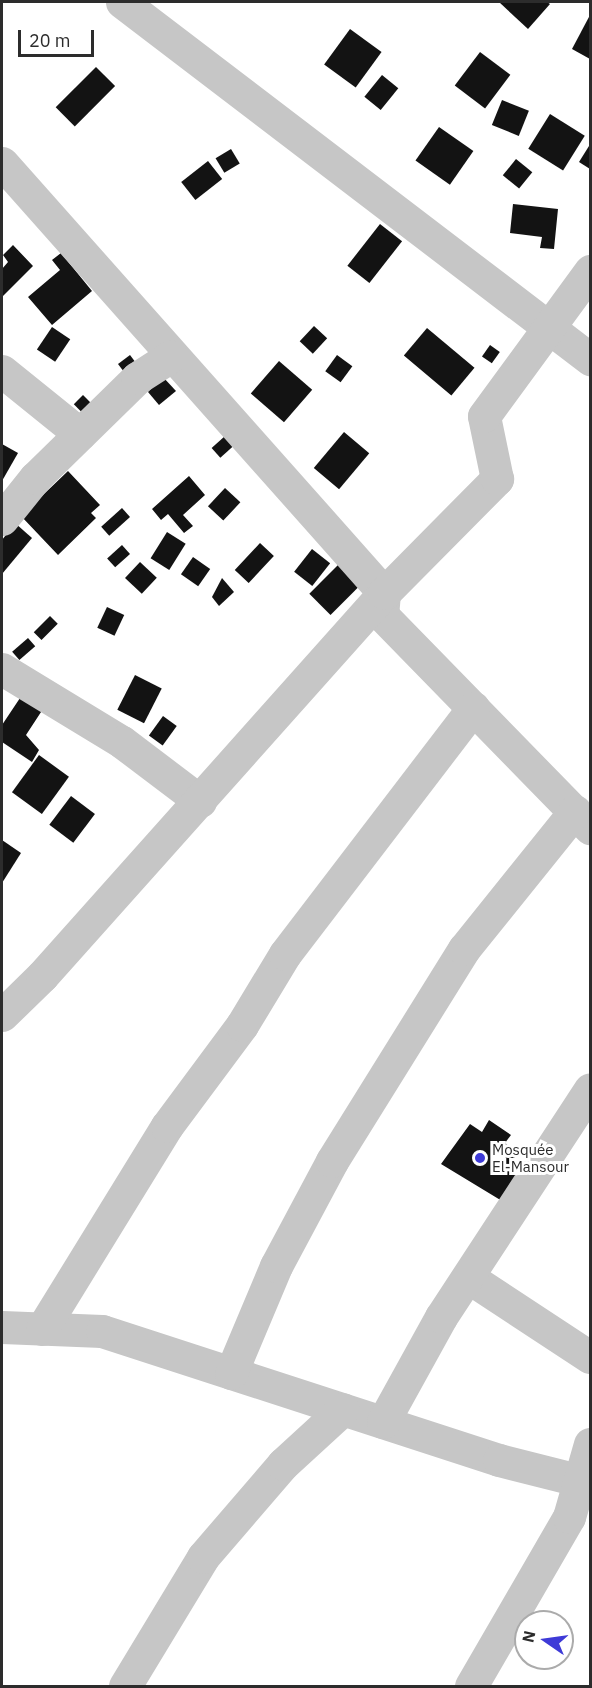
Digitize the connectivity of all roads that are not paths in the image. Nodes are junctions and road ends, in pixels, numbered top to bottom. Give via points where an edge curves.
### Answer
1 (122, 2) edge
2 (2, 163) edge
3 (591, 271) edge
4 (549, 324) junction
5 (171, 356) junction
6 (591, 359) edge
7 (2, 371) edge
8 (80, 434) junction
9 (2, 519) edge
10 (384, 593) junction
11 (2, 669) edge
12 (473, 708) junction
13 (200, 801) junction
14 (583, 819) edge
15 (2, 1015) edge
16 (591, 1089) edge
17 (468, 1277) junction
18 (2, 1327) edge
19 (42, 1329) junction
20 (591, 1357) edge
21 (231, 1372) junction
22 (343, 1409) junction
23 (383, 1422) junction
24 (591, 1444) edge
25 (586, 1482) edge
26 (125, 1686) edge
27 (471, 1686) edge

1 - 4 street
2 - 5 street
3 - 4 street
4 - 6 street
4 - 10 street via 484,416 496,479
5 - 8 street via 138,378
5 - 10 street
7 - 8 street
8 - 9 street
10 - 12 street via 382,615
10 - 13 street
11 - 13 street via 122,742
12 - 14 street
12 - 19 street via 285,954 242,1025 167,1126
13 - 15 street
14 - 21 street via 464,950 332,1161 276,1266
16 - 17 street
17 - 20 street
17 - 23 street
18 - 19 street
19 - 21 street via 102,1331
21 - 22 street
22 - 23 street
22 - 26 street via 283,1464 203,1557
23 - 25 street via 499,1461
24 - 25 street
25 - 27 street

